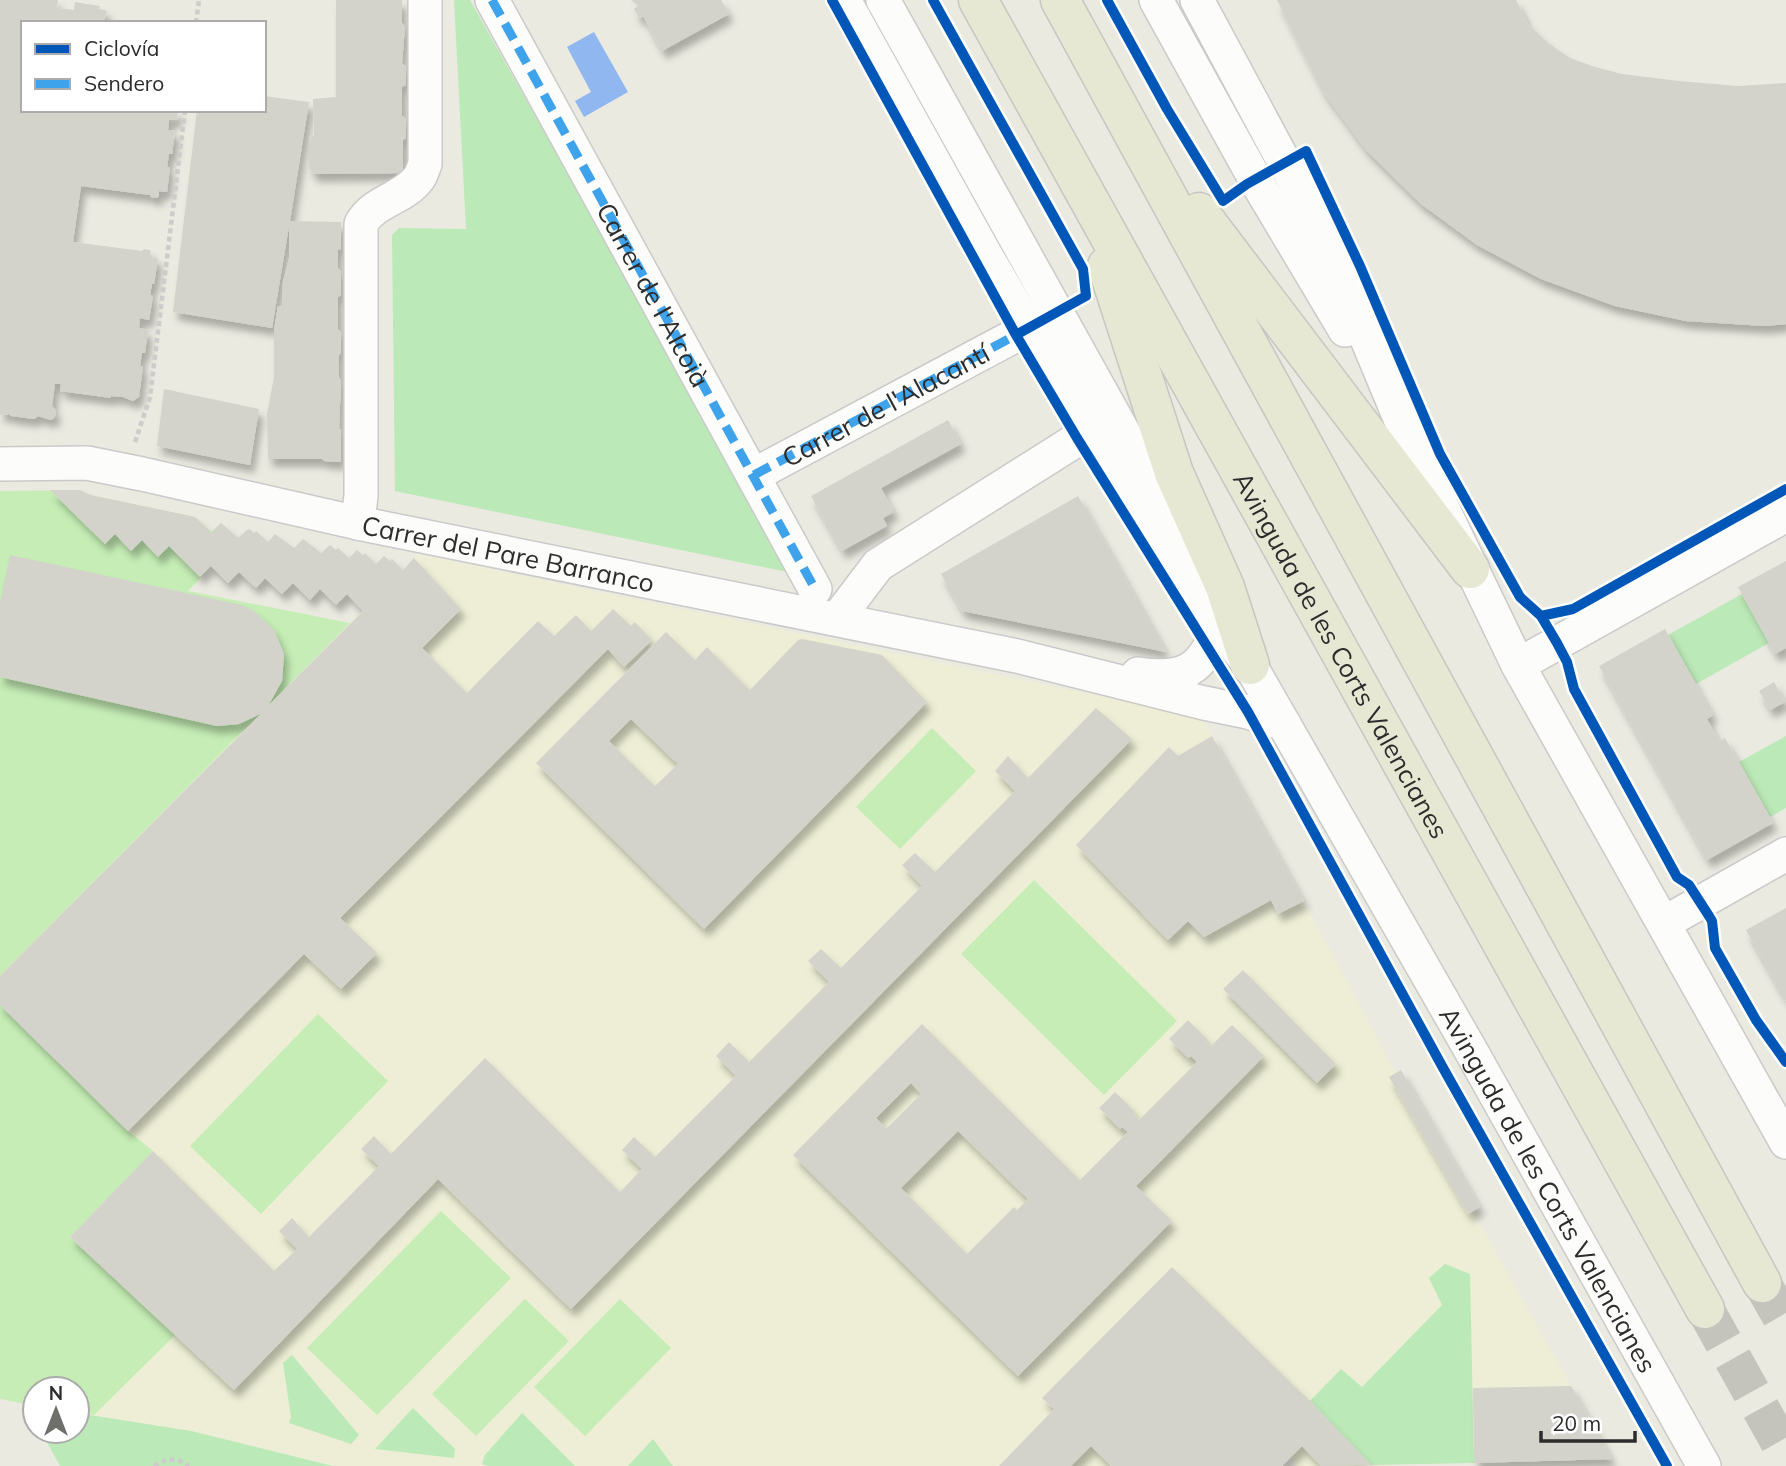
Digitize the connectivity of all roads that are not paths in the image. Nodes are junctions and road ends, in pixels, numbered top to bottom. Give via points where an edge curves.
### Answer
1 (425, 0) edge
2 (492, 0) edge
3 (844, 0) edge
4 (883, 0) edge
5 (978, 0) edge
6 (1060, 0) edge
7 (1156, 0) edge
8 (1198, 0) edge
9 (1122, 110) junction
10 (1079, 181) junction
11 (1016, 335) dead end
12 (1404, 428) junction
13 (1089, 432) junction
14 (0, 464) edge
15 (754, 475) junction
16 (1786, 515) edge
17 (358, 523) junction
18 (1470, 569) junction
19 (815, 589) dead end
20 (837, 619) junction
21 (1219, 628) junction
22 (1017, 656) junction
23 (1250, 665) junction
24 (1518, 665) junction
25 (1284, 724) junction
26 (1786, 854) edge
27 (1664, 923) junction
28 (1786, 1142) edge
29 (1762, 1283) tunnel mouth
30 (1705, 1309) tunnel mouth
31 (1704, 1466) edge

1 - 17 street via 425,164 419,179 365,215 360,224
2 - 15 street, Carrer de l'Alcoià
3 - 13 street, Avinguda de les Corts Valencianes
4 - 21 street, Avinguda de les Corts Valencianes via 1184,541
5 - 10 main road, Avinguda de les Corts Valencianes
6 - 9 main road
7 - 12 street via 1255,179
8 - 12 street via 1325,238
9 - 18 main road
9 - 29 main road
10 - 23 main road via 1174,473 1225,587
10 - 30 main road, Avinguda de les Corts Valencianes
11 - 15 street, Carrer de l'Alacantí
12 - 18 street
13 - 20 street via 878,565
13 - 21 street, Avinguda de les Corts Valencianes via 1176,572
14 - 17 street, Carrer del Pare Barranco via 87,463
15 - 19 street, Carrer de l'Alcoià
16 - 24 street
17 - 20 street, Carrer del Pare Barranco
18 - 24 street
20 - 22 street, Carrer del Pare Barranco
21 - 22 street, Carrer del Pare Barranco via 1209,652 1186,673 1158,677
21 - 23 street, Avinguda de les Corts Valencianes
22 - 25 street, Carrer del Pare Barranco
23 - 25 street, Avinguda de les Corts Valencianes
24 - 27 street
25 - 31 street, Avinguda de les Corts Valencianes
26 - 27 street
27 - 28 street

